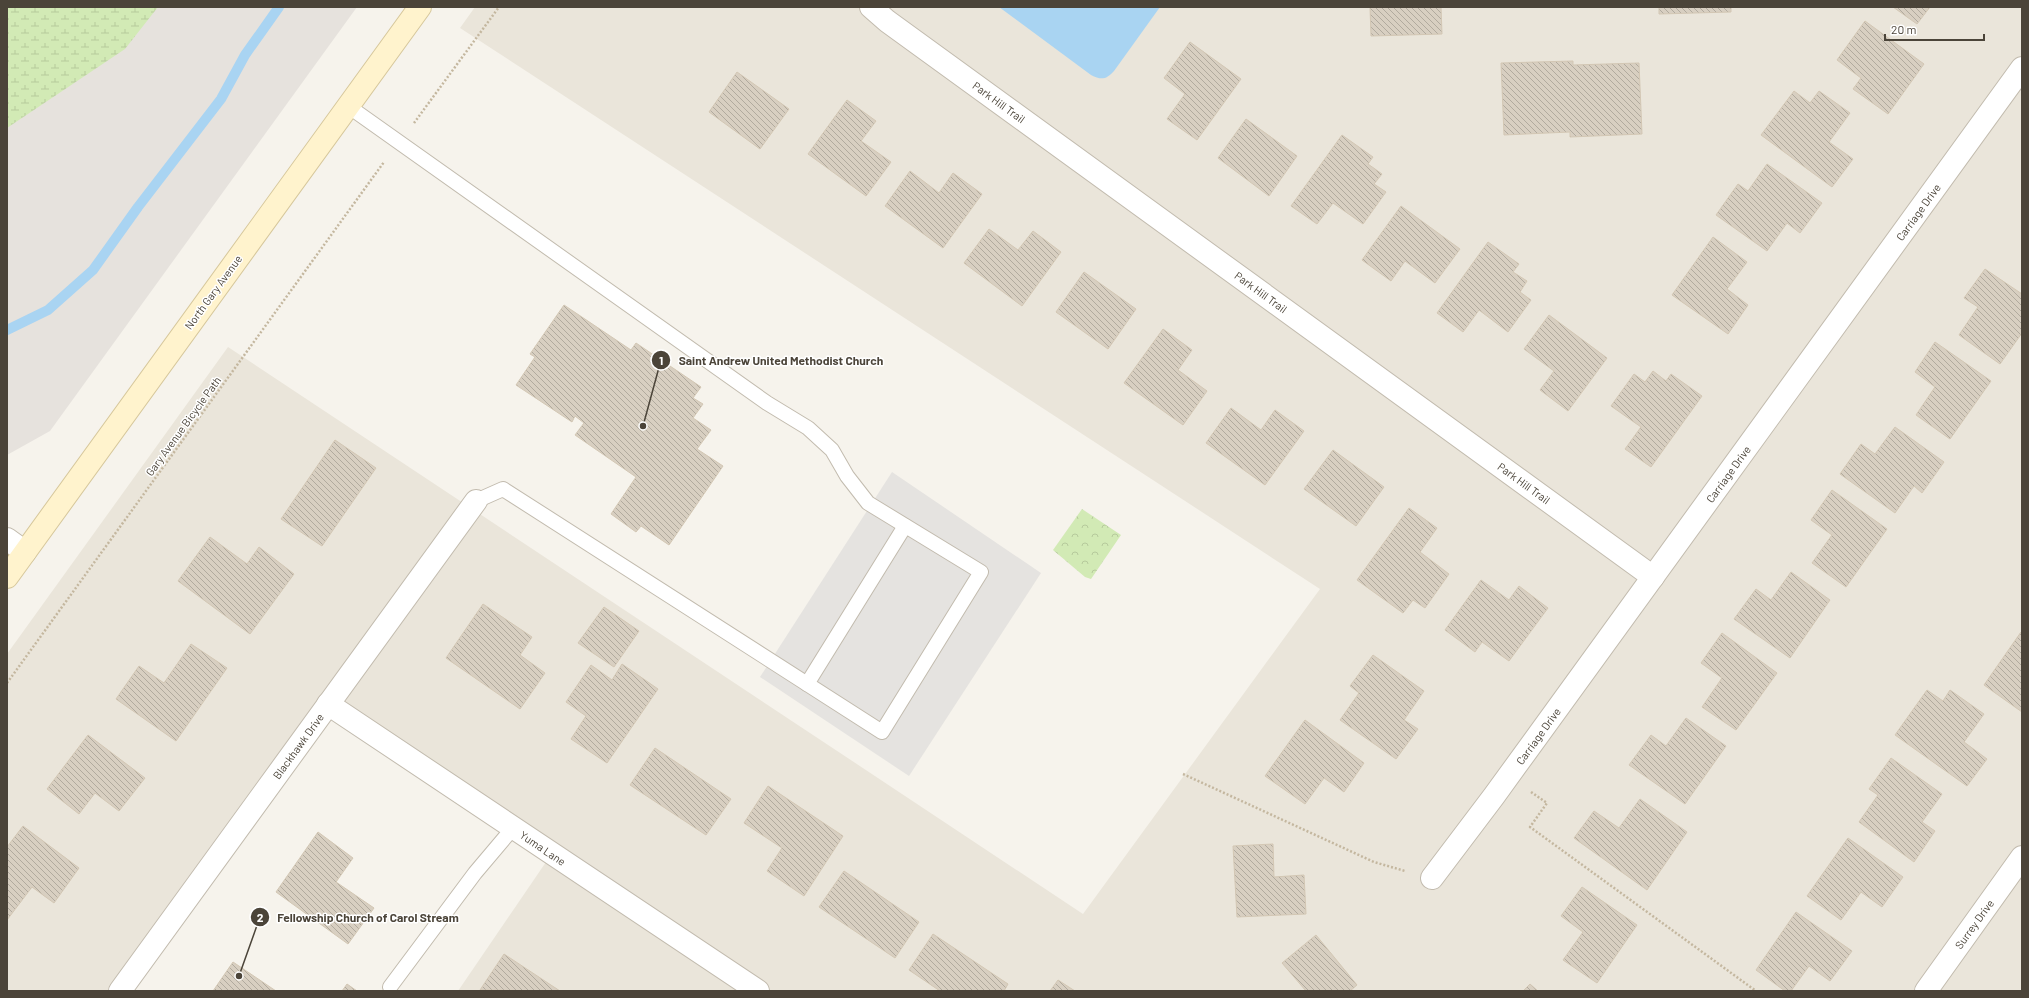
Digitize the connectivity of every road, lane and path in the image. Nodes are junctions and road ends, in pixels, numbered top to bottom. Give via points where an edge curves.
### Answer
1 (420, 7) edge
2 (499, 7) edge
3 (871, 7) edge
4 (2022, 68) edge
5 (348, 106) junction
6 (425, 107) dead end
7 (373, 178) dead end
8 (476, 501) joint
9 (905, 526) junction
10 (7, 539) edge
11 (25, 552) junction
12 (7, 577) edge
13 (1653, 577) junction
14 (7, 683) edge
15 (807, 684) junction
16 (328, 704) junction
17 (1183, 774) dead end
18 (1509, 776) junction
19 (513, 828) junction
20 (2022, 857) edge
21 (1432, 878) joint
22 (390, 988) dead end
23 (120, 991) edge
24 (758, 991) edge
25 (1756, 991) edge
26 (1926, 991) edge

1 - 5 street, North Gary Avenue
2 - 6 path
3 - 13 street, Park Hill Trail
4 - 13 street, Carriage Drive
5 - 9 lane via 767,403 808,428 832,450 847,476 868,503
5 - 11 street, North Gary Avenue
7 - 14 path, Gary Avenue Bicycle Path
8 - 15 lane via 503,488
8 - 16 street, Blackhawk Drive
9 - 15 lane
9 - 15 lane via 981,572 882,732
10 - 11 street
11 - 12 street, North Gary Avenue
13 - 18 street, Carriage Drive
16 - 19 street, Yuma Lane
16 - 23 street, Blackhawk Drive
17 - 21 path via 1374,862
18 - 21 street, Carriage Drive
18 - 25 path via 1547,803 1530,827
19 - 22 lane via 475,873
19 - 24 street, Yuma Lane
20 - 26 street, Surrey Drive

